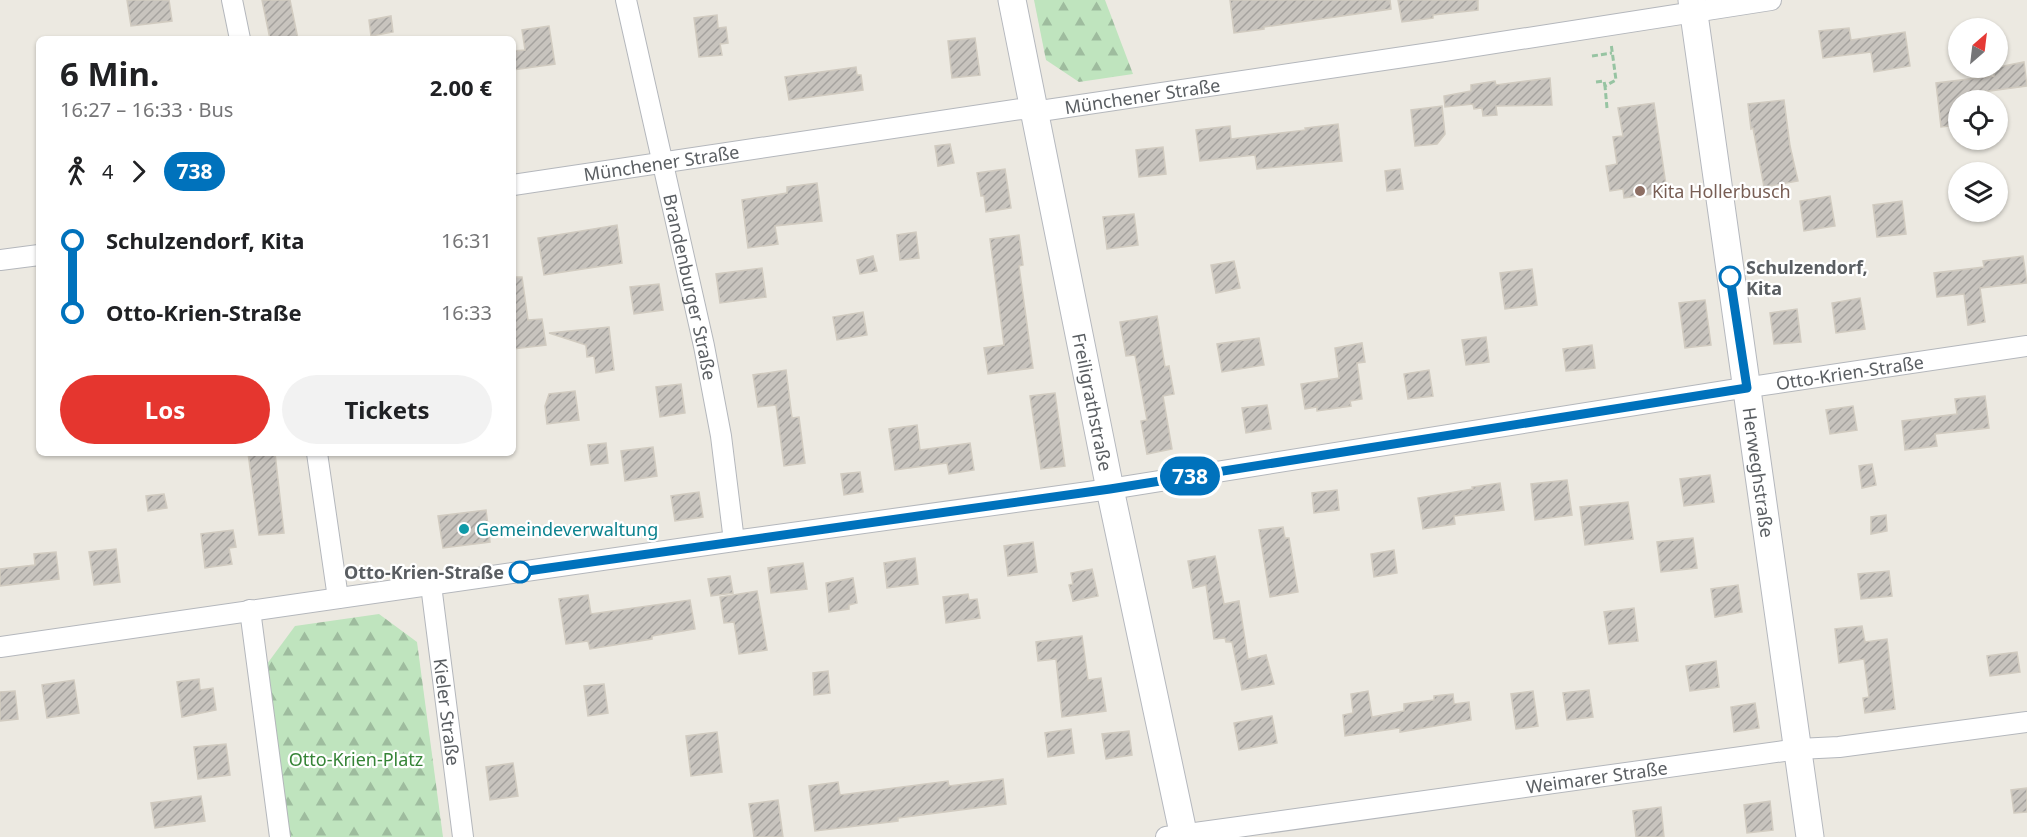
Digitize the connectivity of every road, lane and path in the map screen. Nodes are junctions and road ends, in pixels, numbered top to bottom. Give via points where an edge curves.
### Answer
1 (232, 0) edge
2 (626, 0) edge
3 (1012, 0) edge
4 (1771, 0) edge
5 (1693, 5) edge
6 (239, 36) edge
7 (1611, 42) dead end
8 (1612, 53) junction
9 (1592, 56) dead end
10 (1596, 82) dead end
11 (1605, 86) junction
12 (1607, 108) dead end
13 (1035, 110) junction
14 (662, 164) junction
15 (516, 185) edge
16 (36, 255) edge
17 (0, 260) edge
18 (2027, 346) edge
19 (1747, 388) junction
20 (317, 456) edge
21 (1110, 489) junction
22 (734, 541) junction
23 (431, 585) junction
24 (338, 598) junction
25 (250, 610) junction
26 (0, 647) edge
27 (2027, 722) edge
28 (1798, 749) junction
29 (1178, 836) edge
30 (280, 837) edge
31 (464, 837) edge
32 (1810, 837) edge

1 - 6 street
2 - 14 street, Brandenburger Straße
3 - 13 street, Freiligrathstraße
4 - 5 street, Münchener Straße
5 - 13 street, Münchener Straße via 1413,56
5 - 19 street, Herweghstraße
7 - 8 path
8 - 9 path
8 - 11 path via 1616,80
10 - 11 path via 1604,81
11 - 12 path
13 - 14 street, Münchener Straße
13 - 21 street, Freiligrathstraße
14 - 15 street, Münchener Straße
14 - 22 street, Brandenburger Straße via 704,346 721,436
16 - 17 street
18 - 19 street, Otto-Krien-Straße
19 - 21 street, Otto-Krien-Straße
19 - 28 street, Herweghstraße
20 - 24 street
21 - 22 street, Otto-Krien-Straße
21 - 29 street, Freiligrathstraße
22 - 23 street, Otto-Krien-Straße
23 - 24 street, Otto-Krien-Straße
23 - 31 street, Kieler Straße
24 - 25 street, Otto-Krien-Straße
25 - 26 street, Otto-Krien-Straße
25 - 30 street
27 - 28 street, Weimarer Straße
28 - 29 street, Weimarer Straße
28 - 32 street, Herweghstraße

